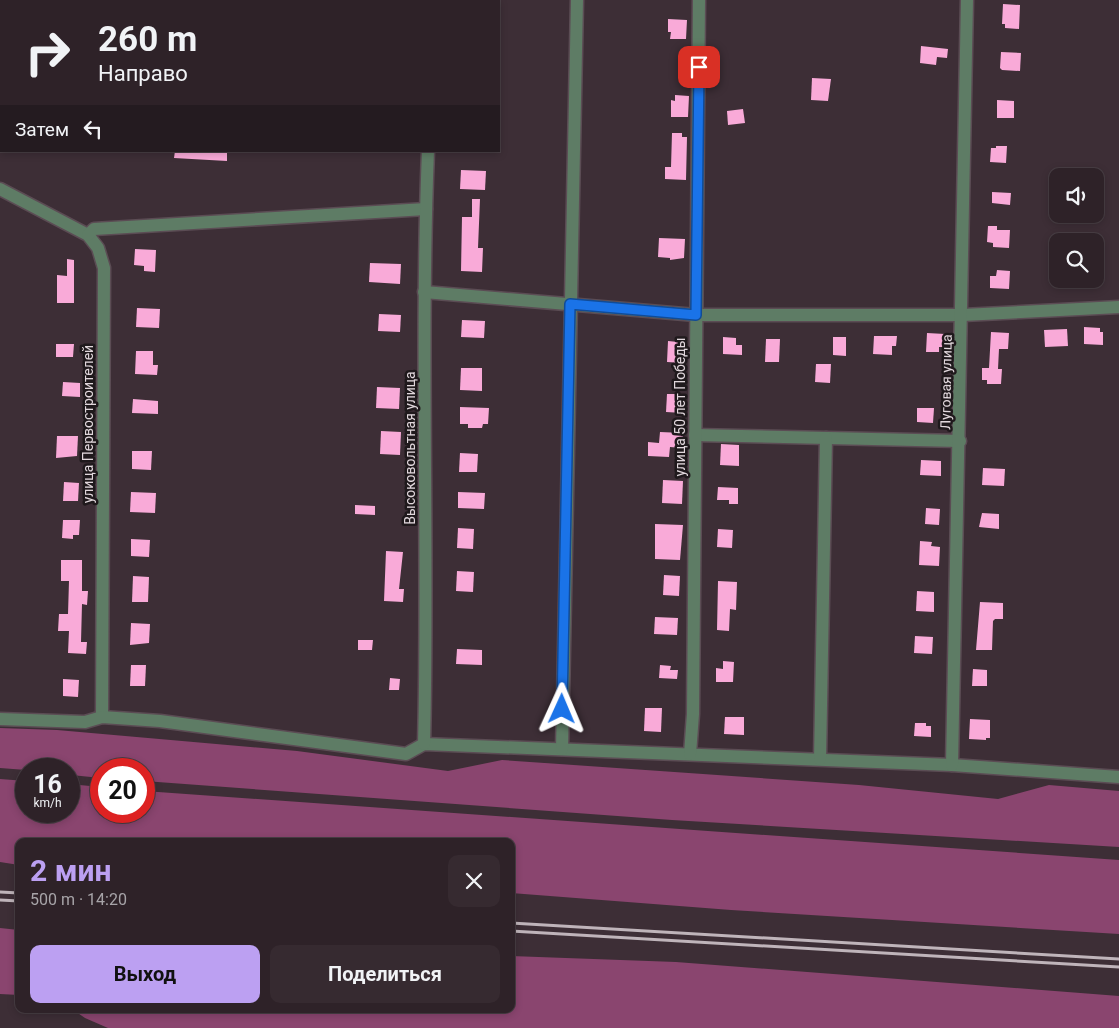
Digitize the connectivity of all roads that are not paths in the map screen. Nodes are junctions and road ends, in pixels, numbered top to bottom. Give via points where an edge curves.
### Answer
1 (577, 0) edge
2 (698, 0) edge
3 (967, 0) edge
4 (428, 152) edge
5 (0, 189) edge
6 (426, 209) junction
7 (88, 235) junction
8 (424, 292) junction
9 (570, 304) junction
10 (1119, 307) edge
11 (963, 314) junction
12 (696, 315) junction
13 (695, 435) junction
14 (826, 438) junction
15 (960, 442) junction
16 (102, 717) junction
17 (0, 719) edge
18 (424, 744) junction
19 (562, 749) junction
20 (690, 754) junction
21 (820, 759) junction
22 (952, 765) junction
23 (1119, 777) edge

1 - 9 street
2 - 12 street, улица 50 лет Победы
3 - 11 street, Луговая улица
4 - 6 street, Высоковольтная улица
5 - 7 street
6 - 7 street via 94,229
6 - 8 street, Высоковольтная улица
7 - 16 street, улица Первостроителей via 98,248 104,268
8 - 9 street
8 - 18 street, Высоковольтная улица via 427,621
9 - 12 street
9 - 19 street
10 - 11 street
11 - 12 street
11 - 15 street, Луговая улица
12 - 13 street, улица 50 лет Победы
13 - 14 street
13 - 20 street, улица 50 лет Победы
14 - 15 street
14 - 21 street
15 - 22 street, Луговая улица
16 - 17 street via 85,722
16 - 18 street via 160,721 406,754
18 - 19 street
19 - 20 street
20 - 21 street
21 - 22 street
22 - 23 street

